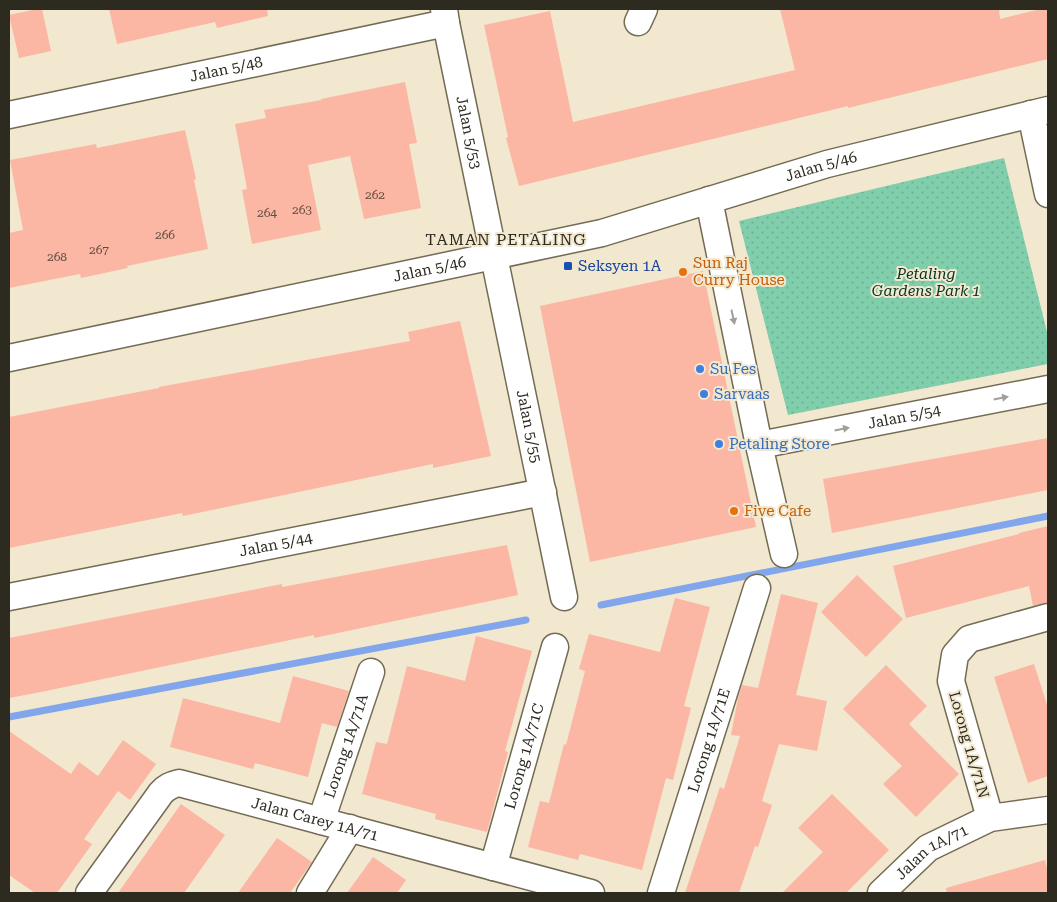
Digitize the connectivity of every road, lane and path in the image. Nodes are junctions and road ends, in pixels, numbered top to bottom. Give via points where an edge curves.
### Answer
1 (445, 16) edge
2 (1039, 112) edge
3 (9, 115) edge
4 (1048, 194) edge
5 (709, 200) junction
6 (494, 256) junction
7 (9, 358) edge
8 (1048, 389) edge
9 (760, 446) junction
10 (543, 492) junction
11 (784, 554) dead end
12 (757, 588) dead end
13 (9, 597) edge
14 (564, 597) dead end
15 (1048, 617) edge
16 (556, 647) dead end
17 (371, 672) dead end
18 (1048, 810) edge
19 (990, 818) junction
20 (321, 820) junction
21 (350, 828) junction
22 (493, 867) junction
23 (518, 884) edge
24 (89, 893) edge
25 (310, 893) edge
26 (591, 893) edge
27 (661, 893) edge
28 (881, 893) edge

1 - 3 street, Jalan 5/48
1 - 6 street, Jalan 5/53
2 - 4 street
2 - 5 street, Jalan 5/46 via 828,164
5 - 6 street, Jalan 5/46 via 602,233
5 -> 9 street
6 - 7 street, Jalan 5/46
6 - 10 street, Jalan 5/55
9 -> 8 street, Jalan 5/54
9 - 11 street
10 - 13 street, Jalan 5/44
10 - 14 street, Jalan 5/55
12 - 27 street, Lorong 1A/71E
15 - 19 street, Lorong 1A/71N via 969,639 955,655 952,681
16 - 22 street, Lorong 1A/71C
17 - 20 street, Lorong 1A/71A
18 - 19 street, Jalan 1A/71
19 - 28 street, Jalan 1A/71 via 928,848
20 - 21 street, Jalan Carey 1A/71
20 - 24 street, Jalan Carey 1A/71 via 186,784 172,784 160,793
21 - 22 street, Jalan Carey 1A/71
21 - 25 street
22 - 23 street, Jalan Carey 1A/71
23 - 26 street, Jalan Carey 1A/71

